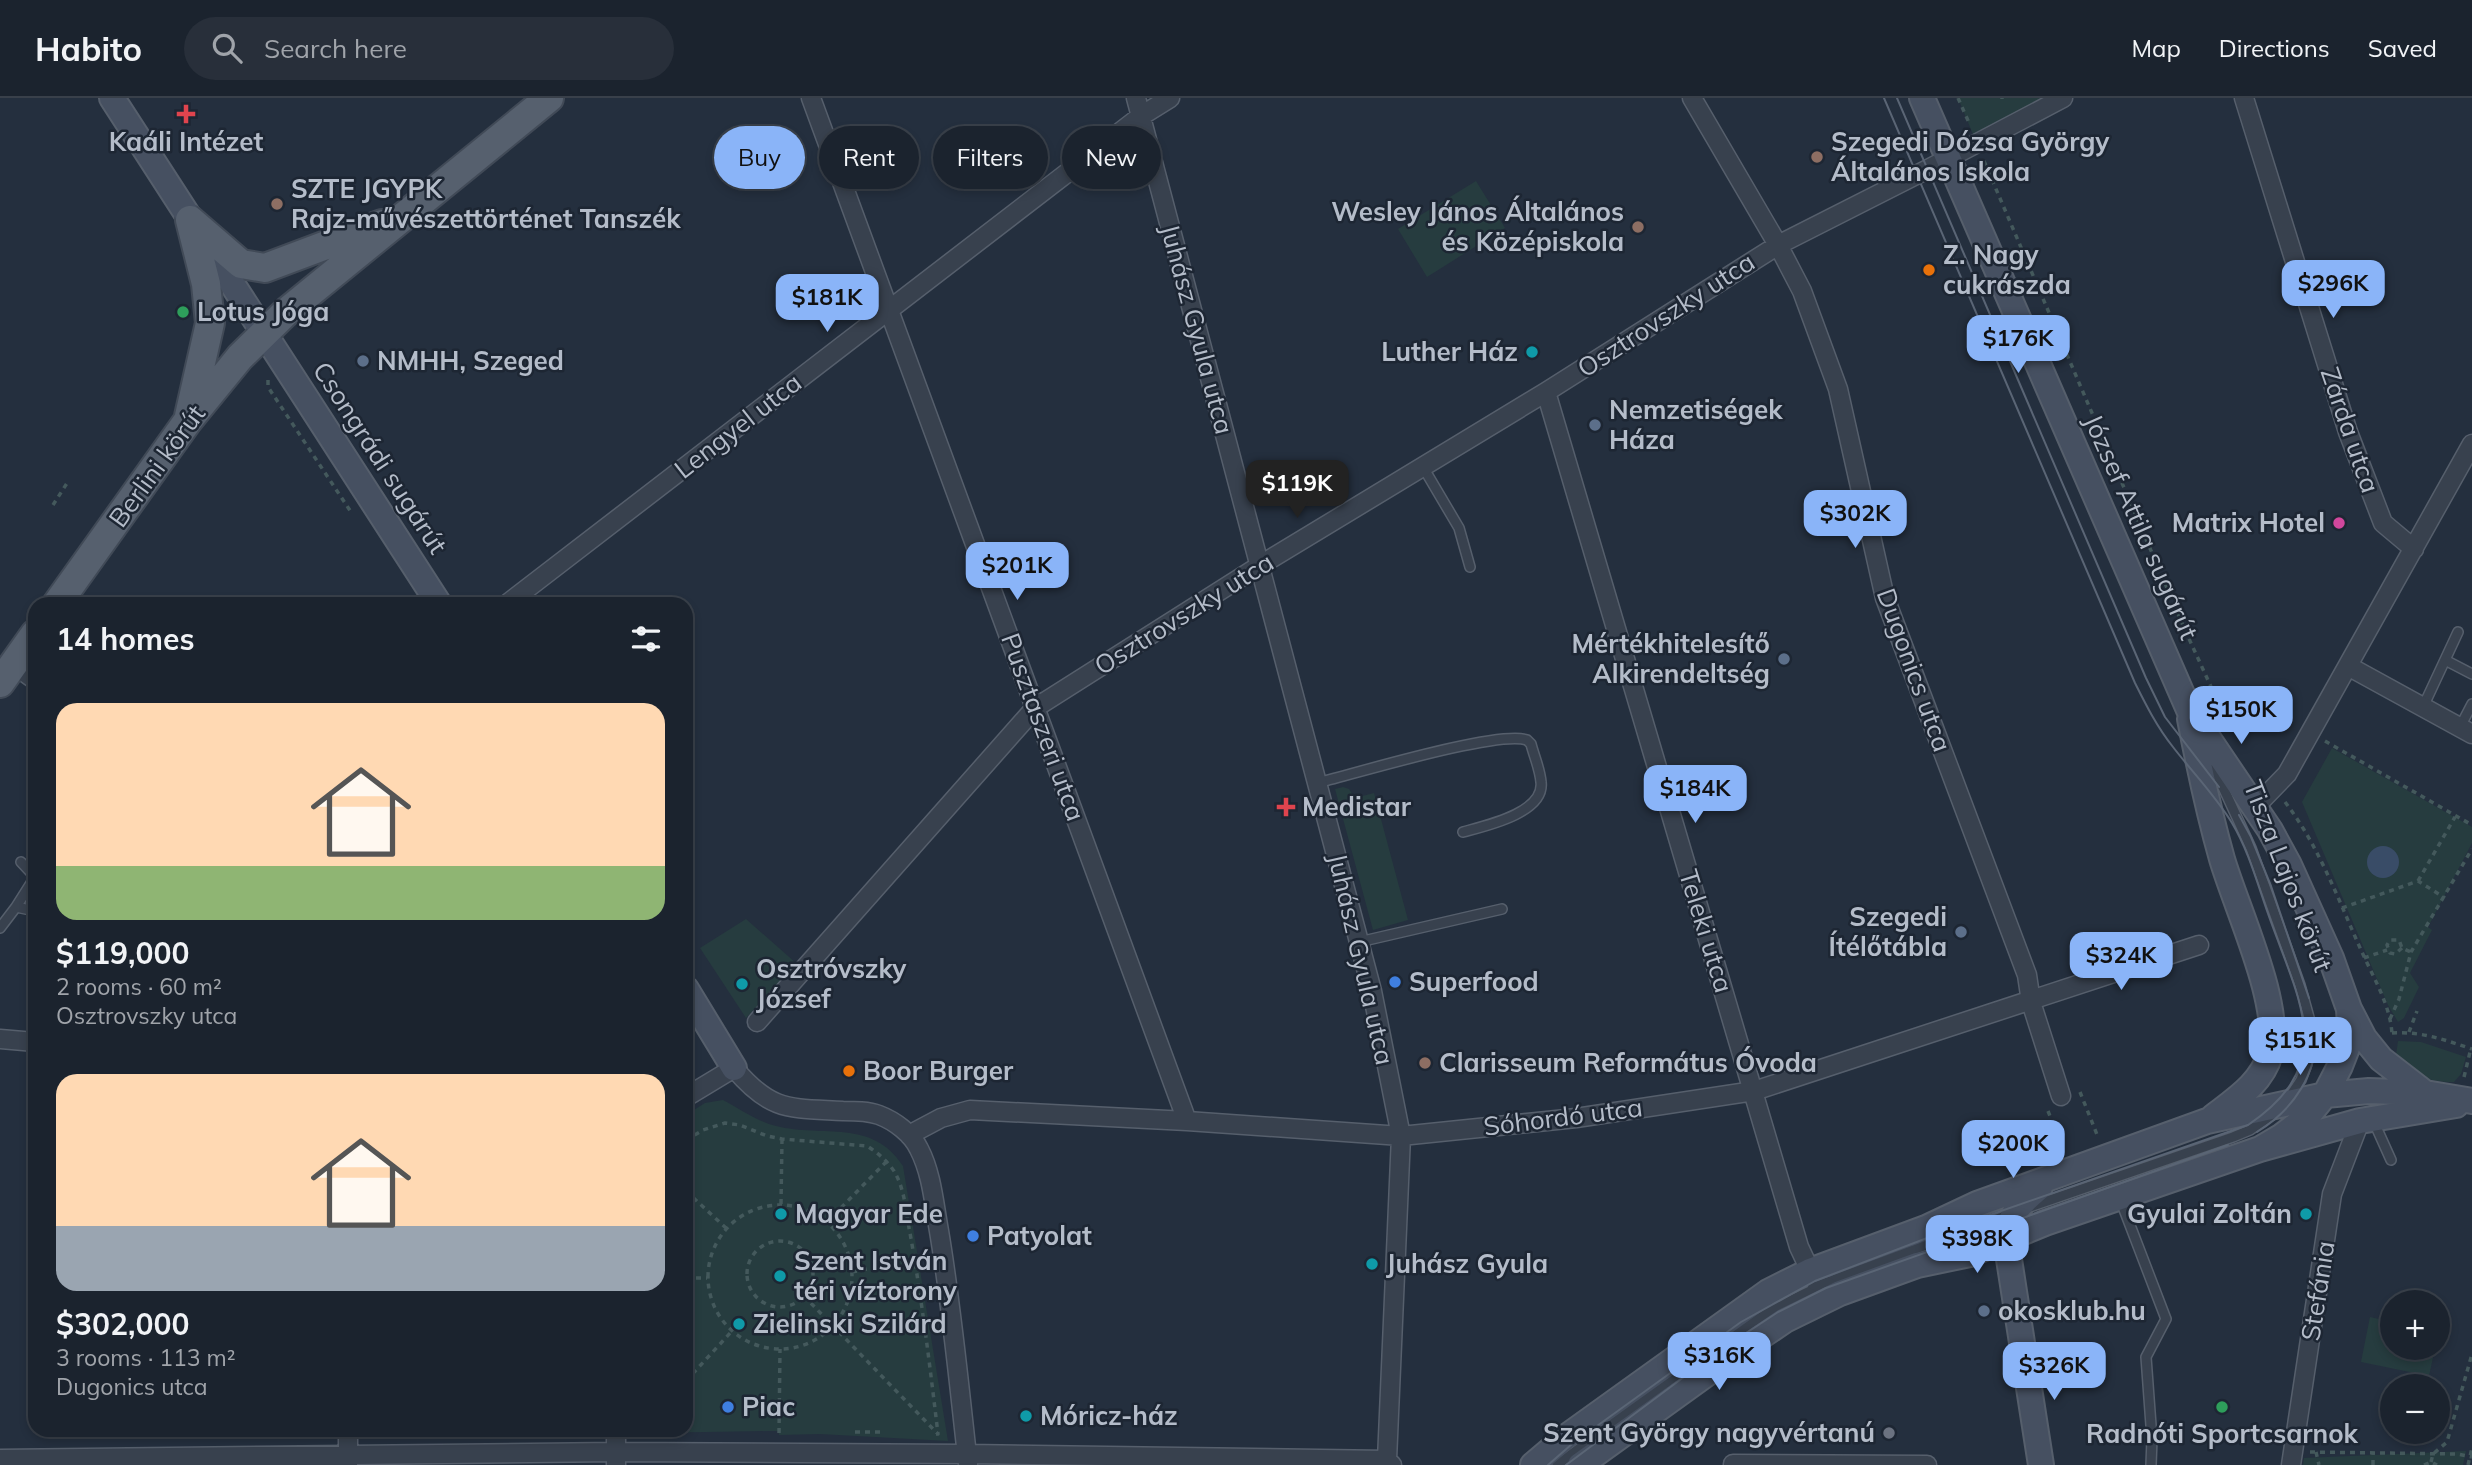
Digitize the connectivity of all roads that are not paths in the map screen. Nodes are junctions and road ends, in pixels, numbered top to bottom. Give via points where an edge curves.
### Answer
1 (112, 98) edge
2 (549, 98) edge
3 (811, 98) edge
4 (1136, 98) edge
5 (1170, 98) edge
6 (1692, 98) edge
7 (1922, 98) edge
8 (2063, 98) edge
9 (2244, 98) edge
10 (1141, 116) junction
11 (1948, 159) junction
12 (404, 215) junction
13 (190, 220) junction
14 (1778, 244) junction
15 (890, 309) junction
16 (263, 333) junction
17 (1546, 392) junction
18 (187, 422) junction
19 (2472, 444) edge
20 (1423, 467) junction
21 (2414, 549) junction
22 (1259, 566) junction
23 (1471, 567) dead end
24 (62, 597) edge
25 (434, 597) edge
26 (517, 597) edge
27 (2458, 632) dead end
28 (28, 646) edge
29 (2445, 660) junction
30 (2348, 666) junction
31 (2472, 674) edge
32 (10, 678) edge
33 (2472, 704) edge
34 (2423, 707) junction
35 (1035, 708) junction
36 (2189, 710) junction
37 (2466, 731) edge
38 (1317, 783) junction
39 (2255, 807) junction
40 (1463, 832) dead end
41 (21, 862) dead end
42 (28, 870) edge
43 (28, 888) edge
44 (16, 907) junction
45 (1502, 909) dead end
46 (28, 910) edge
47 (0, 928) edge
48 (1359, 942) junction
49 (2199, 945) dead end
50 (693, 1001) edge
51 (2031, 1002) junction
52 (2349, 1009) junction
53 (757, 1021) dead end
54 (0, 1039) edge
55 (28, 1041) edge
56 (2270, 1054) junction
57 (734, 1068) junction
58 (1754, 1091) junction
59 (693, 1093) edge
60 (2425, 1093) junction
61 (2325, 1095) junction
62 (2469, 1095) edge
63 (2053, 1099) road end
64 (2285, 1103) junction
65 (2307, 1117) junction
66 (1186, 1121) junction
67 (2207, 1121) junction
68 (2359, 1122) junction
69 (909, 1135) junction
70 (1401, 1136) junction
71 (2260, 1149) junction
72 (2391, 1160) dead end
73 (2049, 1180) junction
74 (2119, 1198) junction
75 (2013, 1213) junction
76 (2006, 1240) junction
77 (1823, 1283) junction
78 (348, 1437) edge
79 (616, 1437) edge
80 (961, 1458) edge
81 (2292, 1458) edge
82 (0, 1459) edge
83 (616, 1459) edge
84 (348, 1461) edge
85 (1390, 1462) edge
86 (1733, 1464) edge
87 (1831, 1464) edge
88 (1533, 1465) edge
89 (1557, 1465) edge
90 (1580, 1465) edge
91 (1927, 1465) edge
92 (2041, 1465) edge
93 (2151, 1465) edge

1 - 13 street, Csongrádi sugárút
2 - 12 main road, Berlini körút
3 - 15 street, Pusztaszeri utca
4 - 10 street, Juhász Gyula utca
5 - 10 street, Lengyel utca
6 - 14 street, Dugonics utca
7 - 11 street, József Attila sugárút
8 - 11 street, Osztrovszky utca
9 - 21 street, Zárda utca via 2347,432 2383,523
10 - 15 street, Lengyel utca
10 - 22 street, Juhász Gyula utca
11 - 14 street, Osztrovszky utca
11 - 36 street, József Attila sugárút
12 - 13 main road via 265,268 241,264
12 - 16 main road, Berlini körút
13 - 16 street, Csongrádi sugárút
13 - 18 main road via 206,284 210,323
14 - 17 street, Osztrovszky utca
14 - 51 street, Dugonics utca via 1802,291 1838,389 1885,598 2027,975
15 - 26 street, Lengyel utca
15 - 35 street, Pusztaszeri utca
16 - 18 main road, Berlini körút
16 - 25 street, Csongrádi sugárút
17 - 20 street, Osztrovszky utca
17 - 58 street, Teleki utca
18 - 24 main road, Berlini körút
19 - 21 street
20 - 22 street, Osztrovszky utca
20 - 23 lane via 1459,528
21 - 30 street
22 - 35 street, Osztrovszky utca
22 - 38 street, Juhász Gyula utca
27 - 29 lane
28 - 32 main road
29 - 31 lane
29 - 34 lane
30 - 34 street
30 - 39 street via 2287,775
33 - 37 lane
34 - 37 street
35 - 53 street, Osztrovszky utca
35 - 66 street, Pusztaszeri utca
36 - 39 street, József Attila sugárút
36 - 56 street, József Attila sugárút via 2216,838 2268,995
36 - 64 lane, Tisza Lajos körút via 2250,848 2310,1021 2307,1064
38 - 40 lane via 1446,751 1510,738 1527,740 1542,783 1537,797 1507,820
38 - 48 street, Juhász Gyula utca
39 - 52 street, József Attila sugárút via 2289,865
41 - 42 lane
43 - 44 lane
44 - 46 lane
44 - 47 lane
45 - 48 lane
48 - 70 street, Juhász Gyula utca
49 - 51 street, Sóhordó utca
50 - 57 street
51 - 58 street, Sóhordó utca
51 - 63 street, Dugonics utca
52 - 60 street via 2381,1059
52 - 61 street, József Attila sugárút via 2347,1048
54 - 55 street
56 - 64 street via 2272,1090
56 - 67 street, József Attila sugárút via 2246,1092
57 - 59 street
57 - 69 street via 753,1090 782,1105 878,1114
58 - 70 street, Sóhordó utca via 1576,1118
58 - 77 street, Teleki utca via 1799,1247
60 - 61 street, Tisza Lajos körút
60 - 62 street, Tisza Lajos körút
61 - 64 street, Tisza Lajos körút
61 - 65 street, József Attila sugárút
62 - 68 street, Tisza Lajos körút
64 - 65 street
64 - 67 street, Tisza Lajos körút
64 - 75 lane, Tisza Lajos körút via 2264,1122 2233,1137
65 - 68 street
65 - 71 street, József Attila sugárút
66 - 69 street, Sóhordó utca via 970,1110
66 - 70 street, Sóhordó utca
67 - 73 street, Tisza Lajos körút
68 - 71 street, Tisza Lajos körút
68 - 72 lane
68 - 81 street, Stefánia via 2332,1194
69 - 80 street via 929,1175 946,1275
70 - 85 street, Juhász Gyula utca
71 - 74 street, Tisza Lajos körút
73 - 75 street
73 - 77 street, Tisza Lajos körút via 1977,1204
74 - 76 street, Tisza Lajos körút
74 - 93 lane via 2166,1319 2146,1357
75 - 76 street
75 - 77 lane, Tisza Lajos körút
76 - 77 street, Tisza Lajos körút via 1969,1254
76 - 92 street
77 - 88 street, Tisza Lajos körút via 1768,1292
77 - 89 lane, Tisza Lajos körút via 1713,1348
77 - 90 street, Tisza Lajos körút via 1785,1320
78 - 84 street
79 - 83 street
80 - 83 street
80 - 85 street
82 - 84 street
83 - 84 street
86 - 87 street
87 - 91 street

